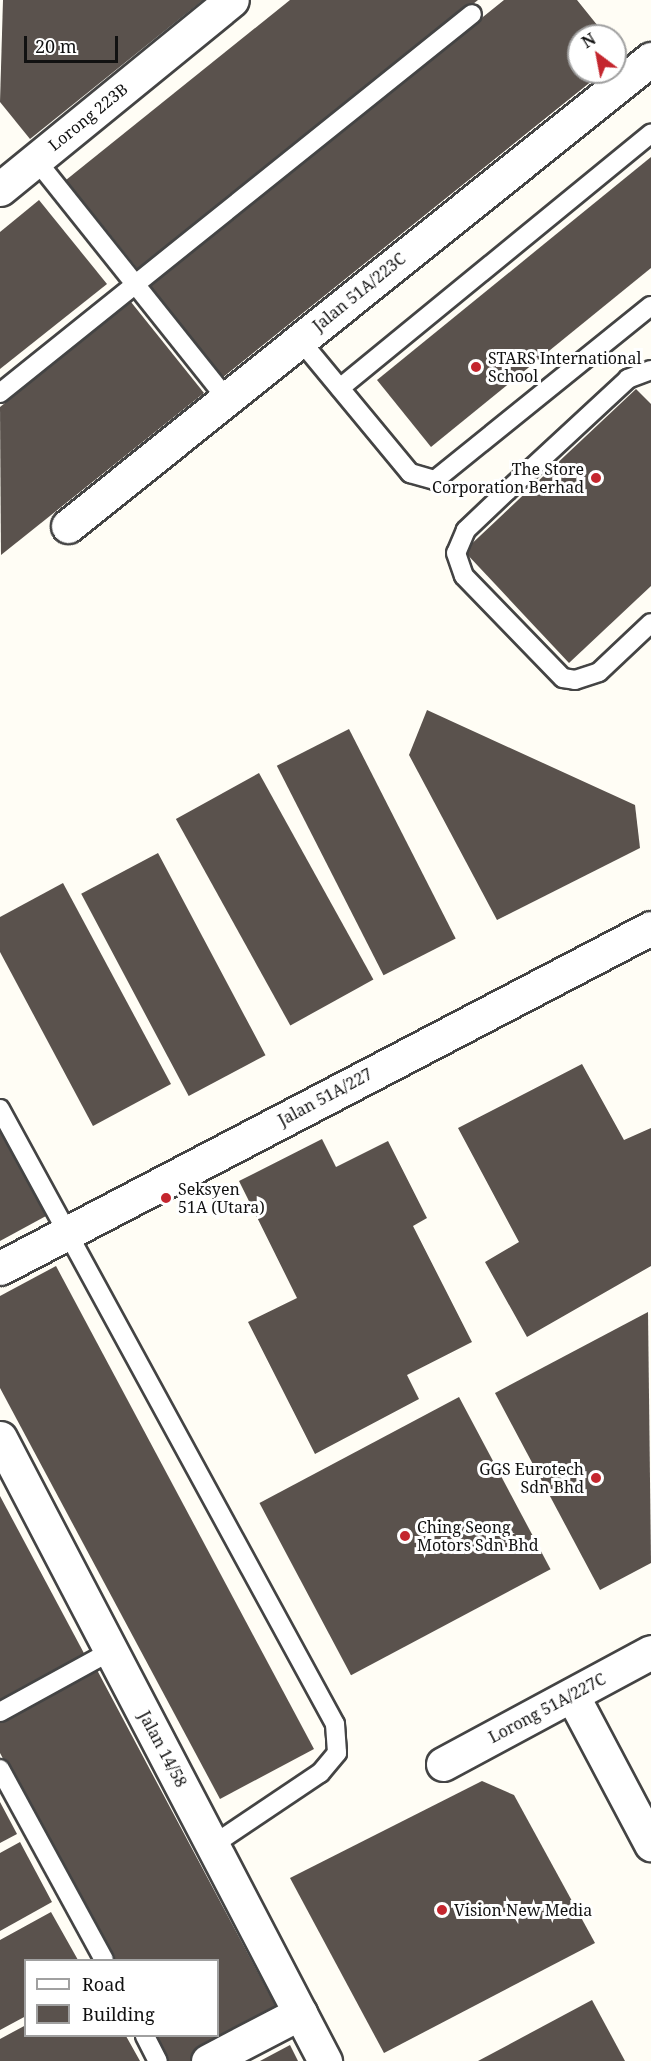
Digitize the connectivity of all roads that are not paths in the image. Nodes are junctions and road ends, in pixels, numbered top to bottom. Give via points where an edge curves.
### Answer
1 (232, 0) edge
2 (472, 14) dead end
3 (651, 59) edge
4 (651, 133) edge
5 (36, 160) junction
6 (0, 189) edge
7 (135, 284) junction
8 (651, 306) edge
9 (300, 340) junction
10 (651, 370) edge
11 (340, 388) junction
12 (0, 393) edge
13 (227, 399) junction
14 (68, 526) dead end
15 (651, 623) edge
16 (651, 928) edge
17 (0, 1109) edge
18 (66, 1232) junction
19 (0, 1268) edge
20 (0, 1438) edge
21 (111, 1651) junction
22 (651, 1652) edge
23 (572, 1695) junction
24 (0, 1712) edge
25 (443, 1764) dead end
26 (0, 1770) edge
27 (650, 1839) edge
28 (213, 1845) junction
29 (103, 1959) edge
30 (300, 2013) junction
31 (146, 2037) edge
32 (158, 2061) edge
33 (208, 2061) edge
34 (325, 2061) edge

1 - 5 street, Lorong 223B
2 - 7 lane
3 - 9 street, Jalan 51A/223C
4 - 11 lane
5 - 6 street, Lorong 223B
5 - 7 lane
7 - 12 lane
7 - 13 lane
8 - 11 lane via 435,480 410,473
9 - 11 lane
9 - 13 street, Jalan 51A/223C
10 - 15 lane via 628,380 466,530 456,553 464,576 563,678 575,680 599,672
13 - 14 street, Jalan 51A/223C
16 - 18 street, Jalan 51A/227
17 - 18 lane
18 - 19 street, Jalan 51A/227
18 - 28 lane via 335,1724 337,1753 320,1773
20 - 21 street, Jalan 14/58
21 - 24 lane
21 - 28 street, Jalan 14/58
22 - 23 street, Lorong 51A/227C
23 - 25 street, Lorong 51A/227C
23 - 27 street
26 - 29 lane
28 - 30 street, Jalan 14/58
30 - 33 street
30 - 34 street, Jalan 14/58
31 - 32 lane

